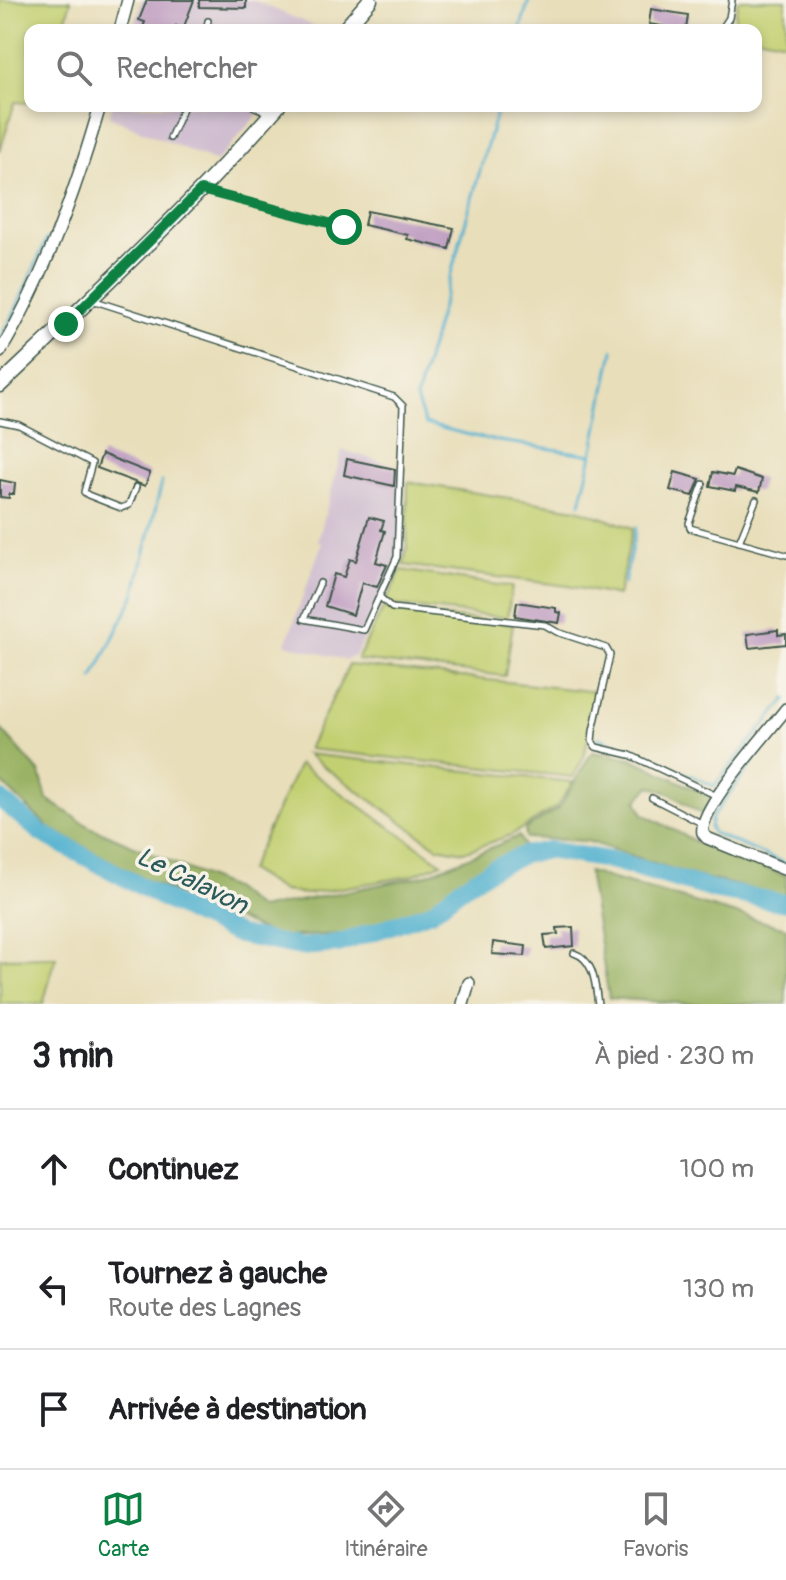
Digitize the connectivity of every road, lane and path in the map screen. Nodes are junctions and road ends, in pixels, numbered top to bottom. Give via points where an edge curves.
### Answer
1 (128, 0) edge
2 (370, 0) edge
3 (732, 0) edge
4 (208, 21) dead end
5 (122, 24) edge
6 (207, 24) edge
7 (349, 24) edge
8 (725, 24) edge
9 (98, 112) edge
10 (181, 112) edge
11 (272, 112) edge
12 (170, 138) dead end
13 (201, 190) junction
14 (344, 227) dead end
15 (91, 300) junction
16 (0, 352) edge
17 (0, 385) edge
18 (0, 421) edge
19 (703, 484) dead end
20 (136, 487) dead end
21 (756, 500) dead end
22 (739, 542) junction
23 (786, 555) edge
24 (320, 583) dead end
25 (380, 597) junction
26 (786, 709) edge
27 (718, 797) junction
28 (652, 798) dead end
29 (704, 824) junction
30 (786, 870) edge
31 (574, 953) dead end
32 (469, 983) dead end
33 (463, 1004) edge
34 (598, 1004) edge

1 - 5 street
2 - 7 street
3 - 8 lane
4 - 6 lane
9 - 16 street via 58,230
10 - 12 lane
11 - 13 street
13 - 14 lane
13 - 15 street
15 - 17 street
15 - 25 lane via 394,397 403,406 397,557
18 - 20 lane via 19,425 92,463 85,482 88,495 121,508 129,505
19 - 22 lane via 690,528
21 - 22 lane
22 - 23 lane
24 - 25 lane via 304,619 364,630
25 - 27 lane via 392,608 545,625 606,648 610,655 593,731 596,747 630,755
26 - 27 street
27 - 29 street
28 - 29 lane
29 - 30 street via 707,838
31 - 34 lane via 591,966
32 - 33 street

